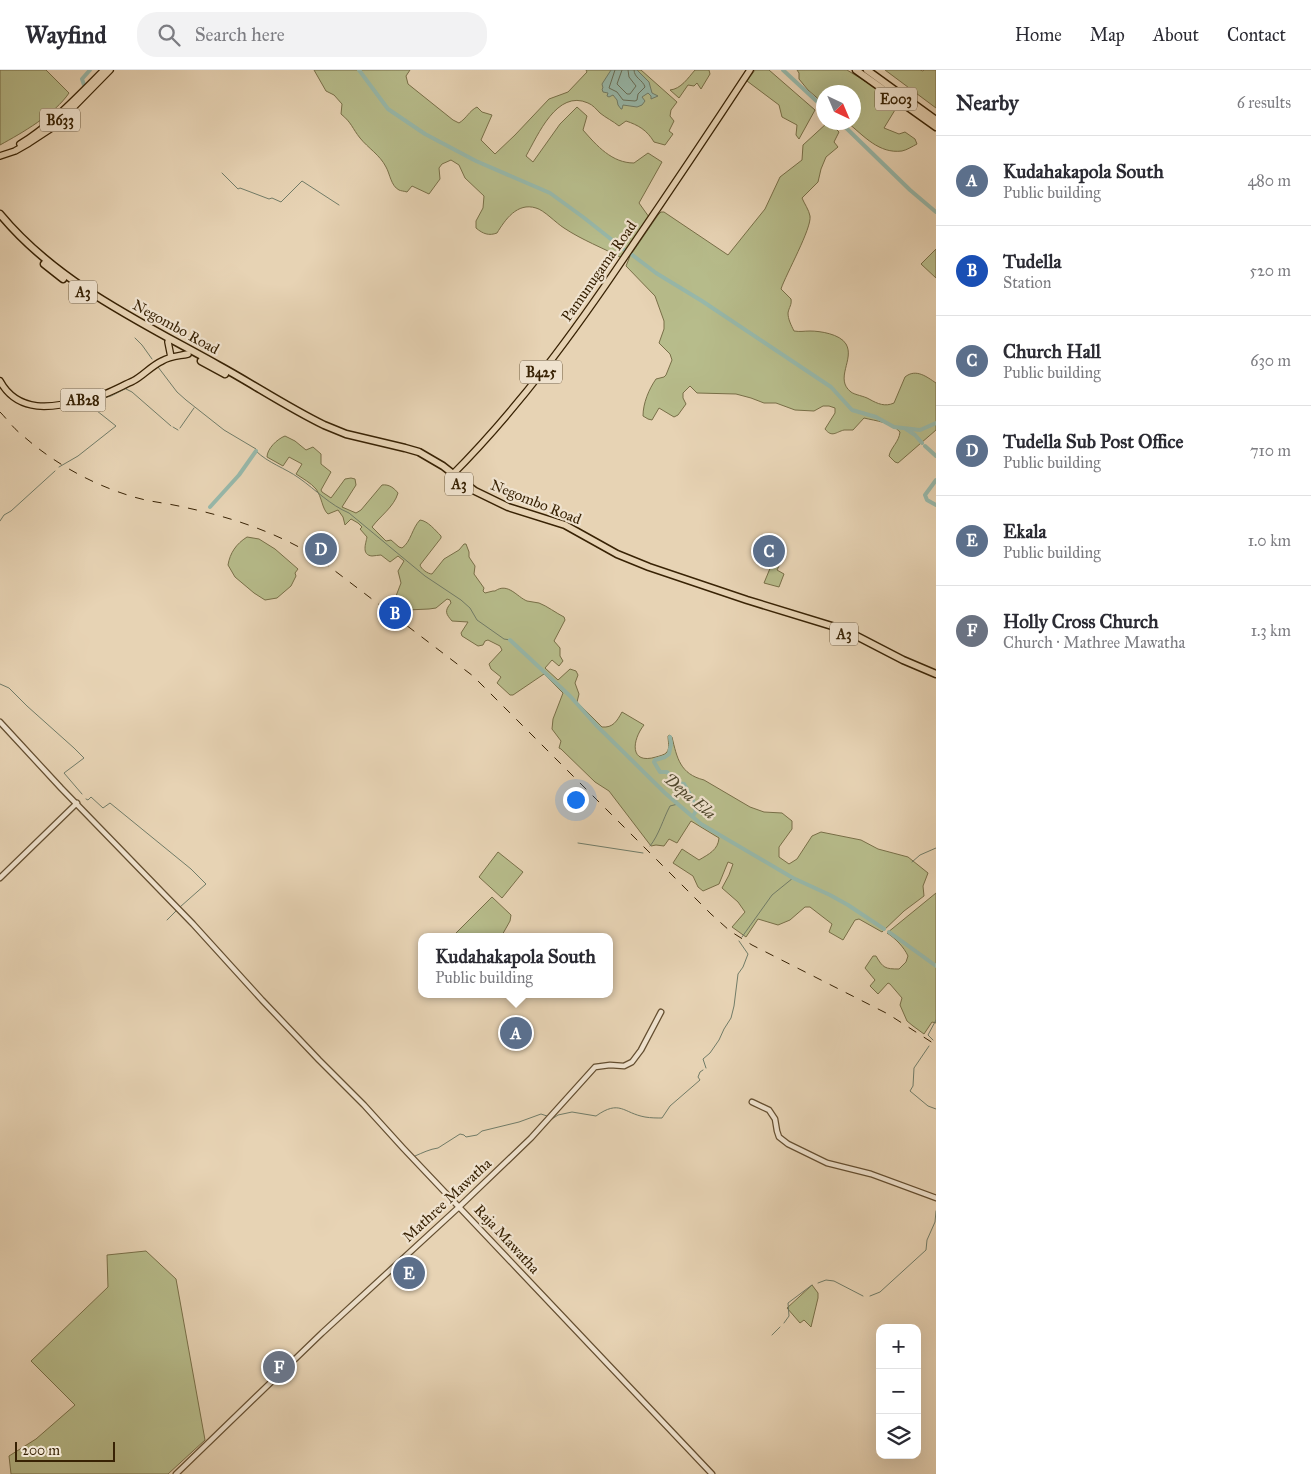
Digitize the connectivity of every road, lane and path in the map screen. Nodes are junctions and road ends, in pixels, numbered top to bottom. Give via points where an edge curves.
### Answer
1 (104, 70) edge
2 (110, 70) edge
3 (750, 70) edge
4 (856, 70) edge
5 (867, 70) edge
6 (936, 120) edge
7 (936, 127) edge
8 (0, 154) edge
9 (0, 214) edge
10 (0, 220) edge
11 (168, 342) junction
12 (184, 349) junction
13 (171, 357) junction
14 (1, 383) edge
15 (451, 475) junction
16 (936, 674) edge
17 (936, 679) edge
18 (0, 722) edge
19 (77, 804) junction
20 (0, 878) edge
21 (661, 1012) dead end
22 (752, 1102) dead end
23 (936, 1198) edge
24 (460, 1207) junction
25 (176, 1474) edge
26 (712, 1474) edge

1 - 8 main road, B633 via 46,125
2 - 8 main road, B633 via 55,126 28,143
3 - 15 main road, Pamunugama Road / B425 via 590,308 532,385
4 - 7 highway, E003
5 - 6 highway, E003
9 - 12 highway, Negombo Road / A3 via 25,242 69,278
10 - 11 highway, Negombo Road / A3 via 22,245 63,280
11 - 12 highway, Negombo Road / A3
11 - 13 main road
12 - 13 main road
12 - 15 highway, Negombo Road / A3 via 324,426 419,452
13 - 14 main road, AB28 via 104,394 59,406 26,404
15 - 16 highway, Negombo Road / A3 via 491,500 565,525 640,564 845,630
15 - 17 highway, Negombo Road / A3 via 473,494 500,508 561,527 630,564 838,631
18 - 19 street
19 - 20 street
19 - 24 street, Raja Mawatha
21 - 24 street, Mathree Mawatha via 632,1062 624,1066 595,1067 531,1138
22 - 23 street via 769,1110 775,1119 779,1137 788,1144 827,1162
24 - 25 street, Mathree Mawatha
24 - 26 street, Raja Mawatha

